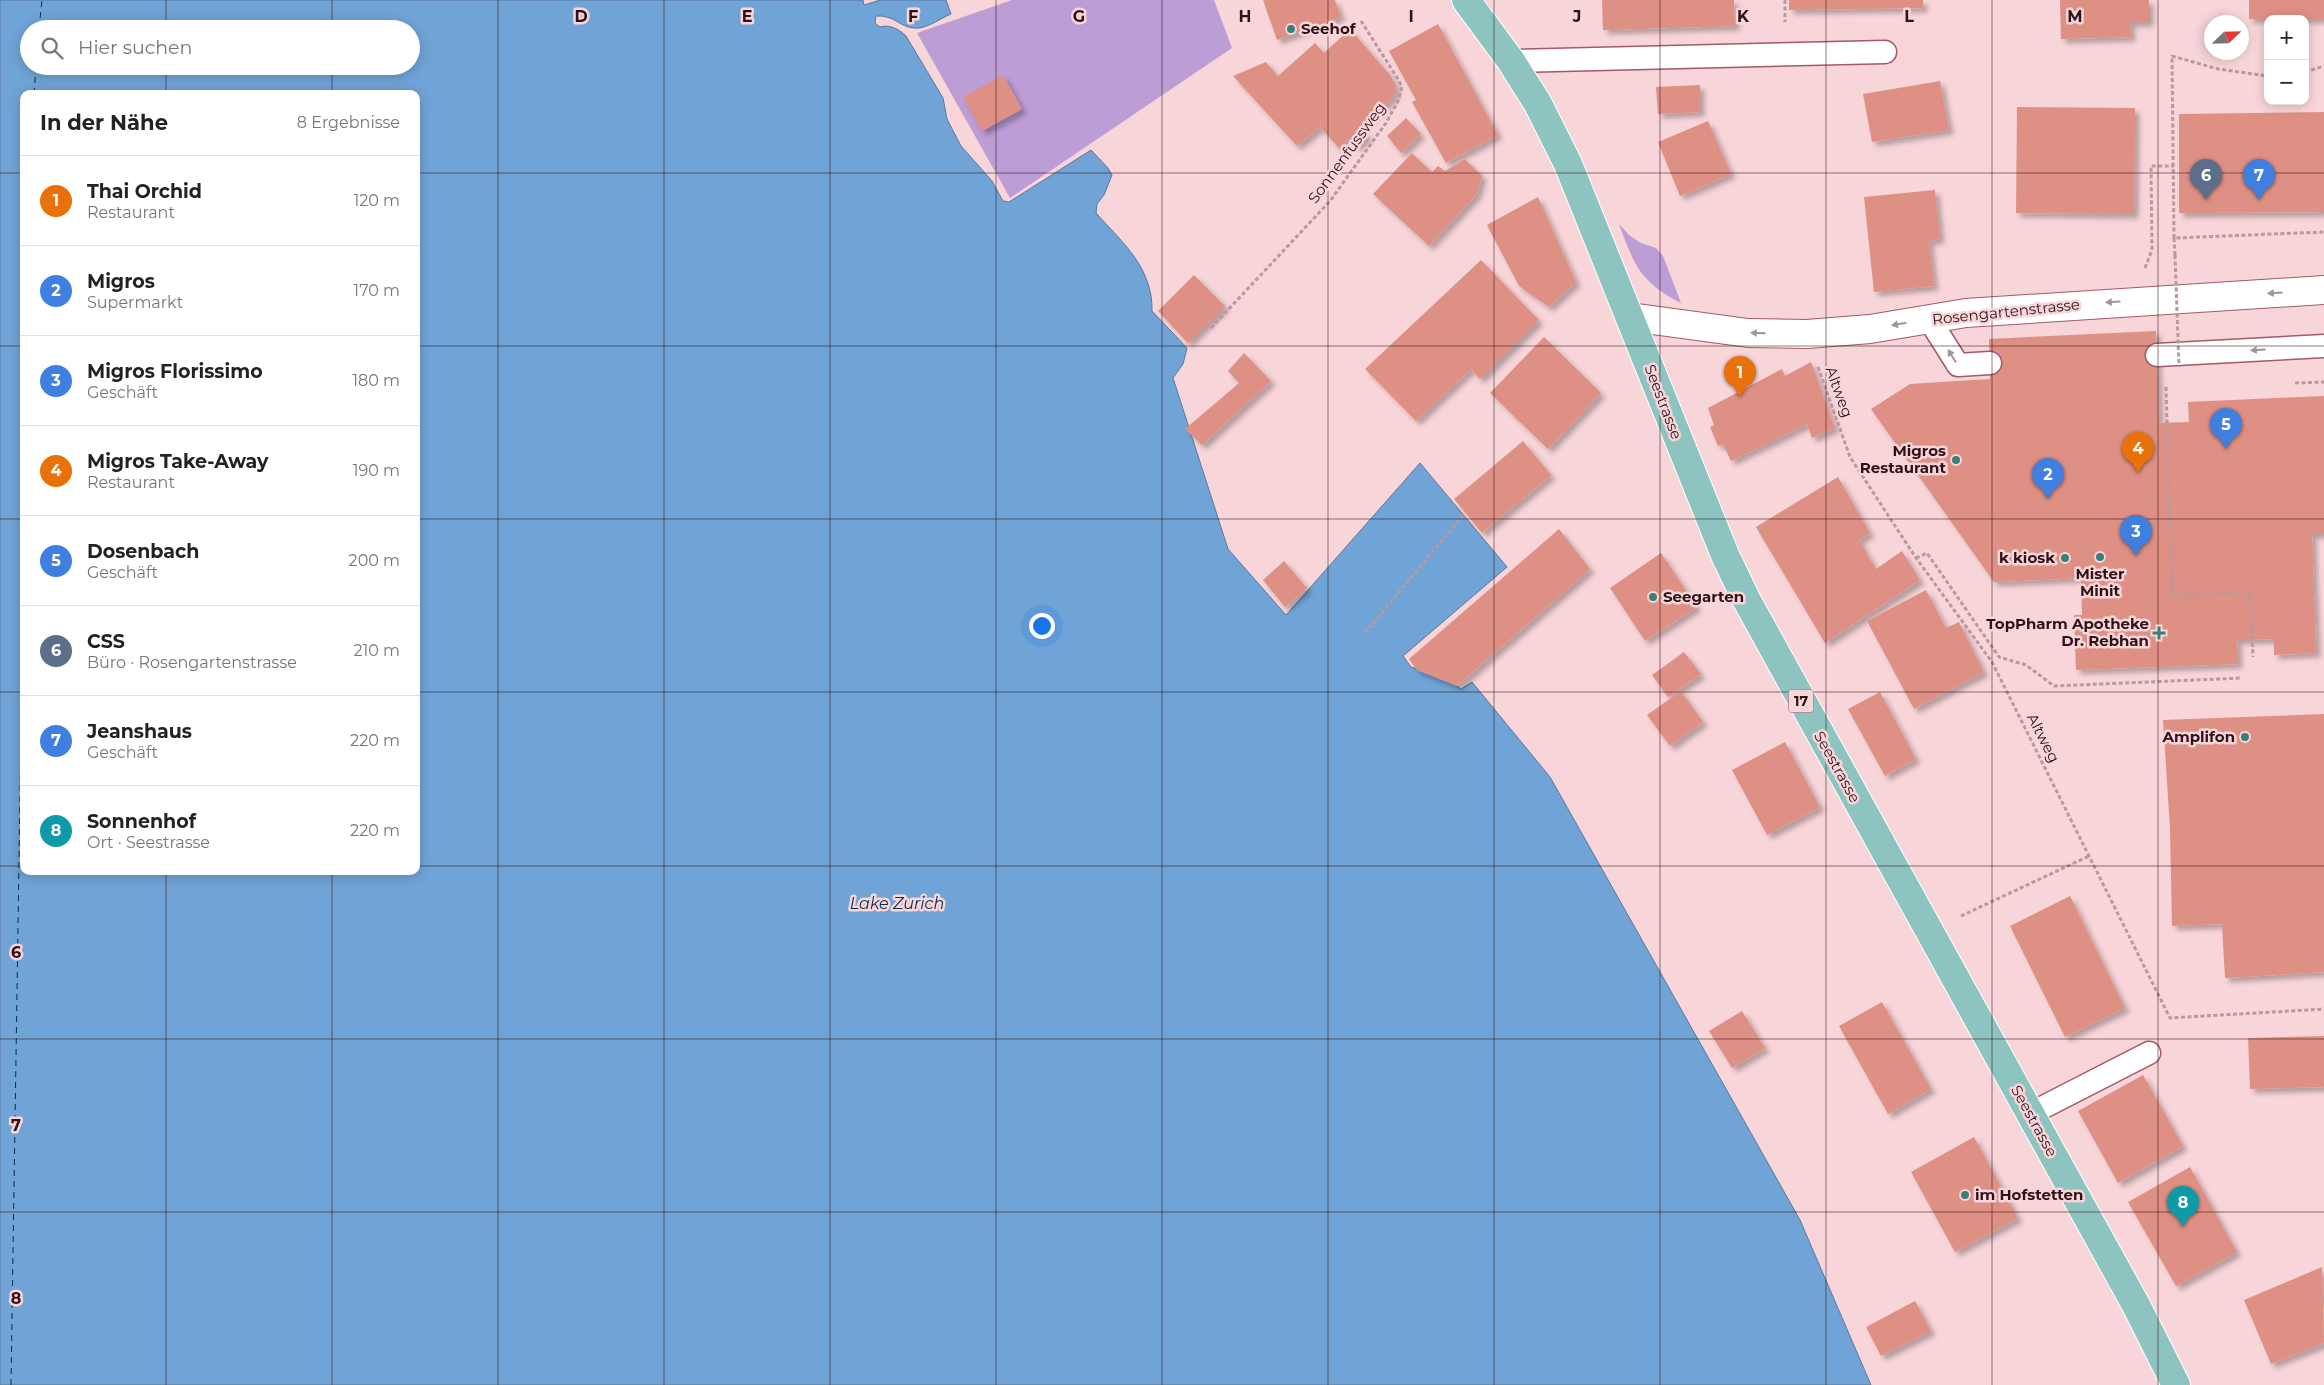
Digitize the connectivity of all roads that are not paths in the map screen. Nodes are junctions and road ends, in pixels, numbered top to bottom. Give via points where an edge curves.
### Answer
1 (1466, 0) edge
2 (1884, 52) dead end
3 (1511, 61) junction
4 (2324, 290) edge
5 (1630, 317) junction
6 (1929, 319) junction
7 (2324, 346) edge
8 (2157, 355) dead end
9 (1990, 363) dead end
10 (2149, 1053) dead end
11 (2030, 1114) junction
12 (2176, 1385) edge

1 - 3 main road, Seestrasse / 17
2 - 3 lane
3 - 5 main road, Seestrasse / 17 via 1538,104 1568,164
4 -> 6 street, Rosengartenstrasse via 1966,313
6 -> 5 street, Rosengartenstrasse via 1870,329 1807,334 1748,332
5 - 11 main road, Seestrasse / 17 via 1725,555 1746,599
9 -> 6 lane via 1958,365
7 -> 8 lane
10 - 11 lane
11 - 12 main road, Seestrasse / 17 via 2137,1307

